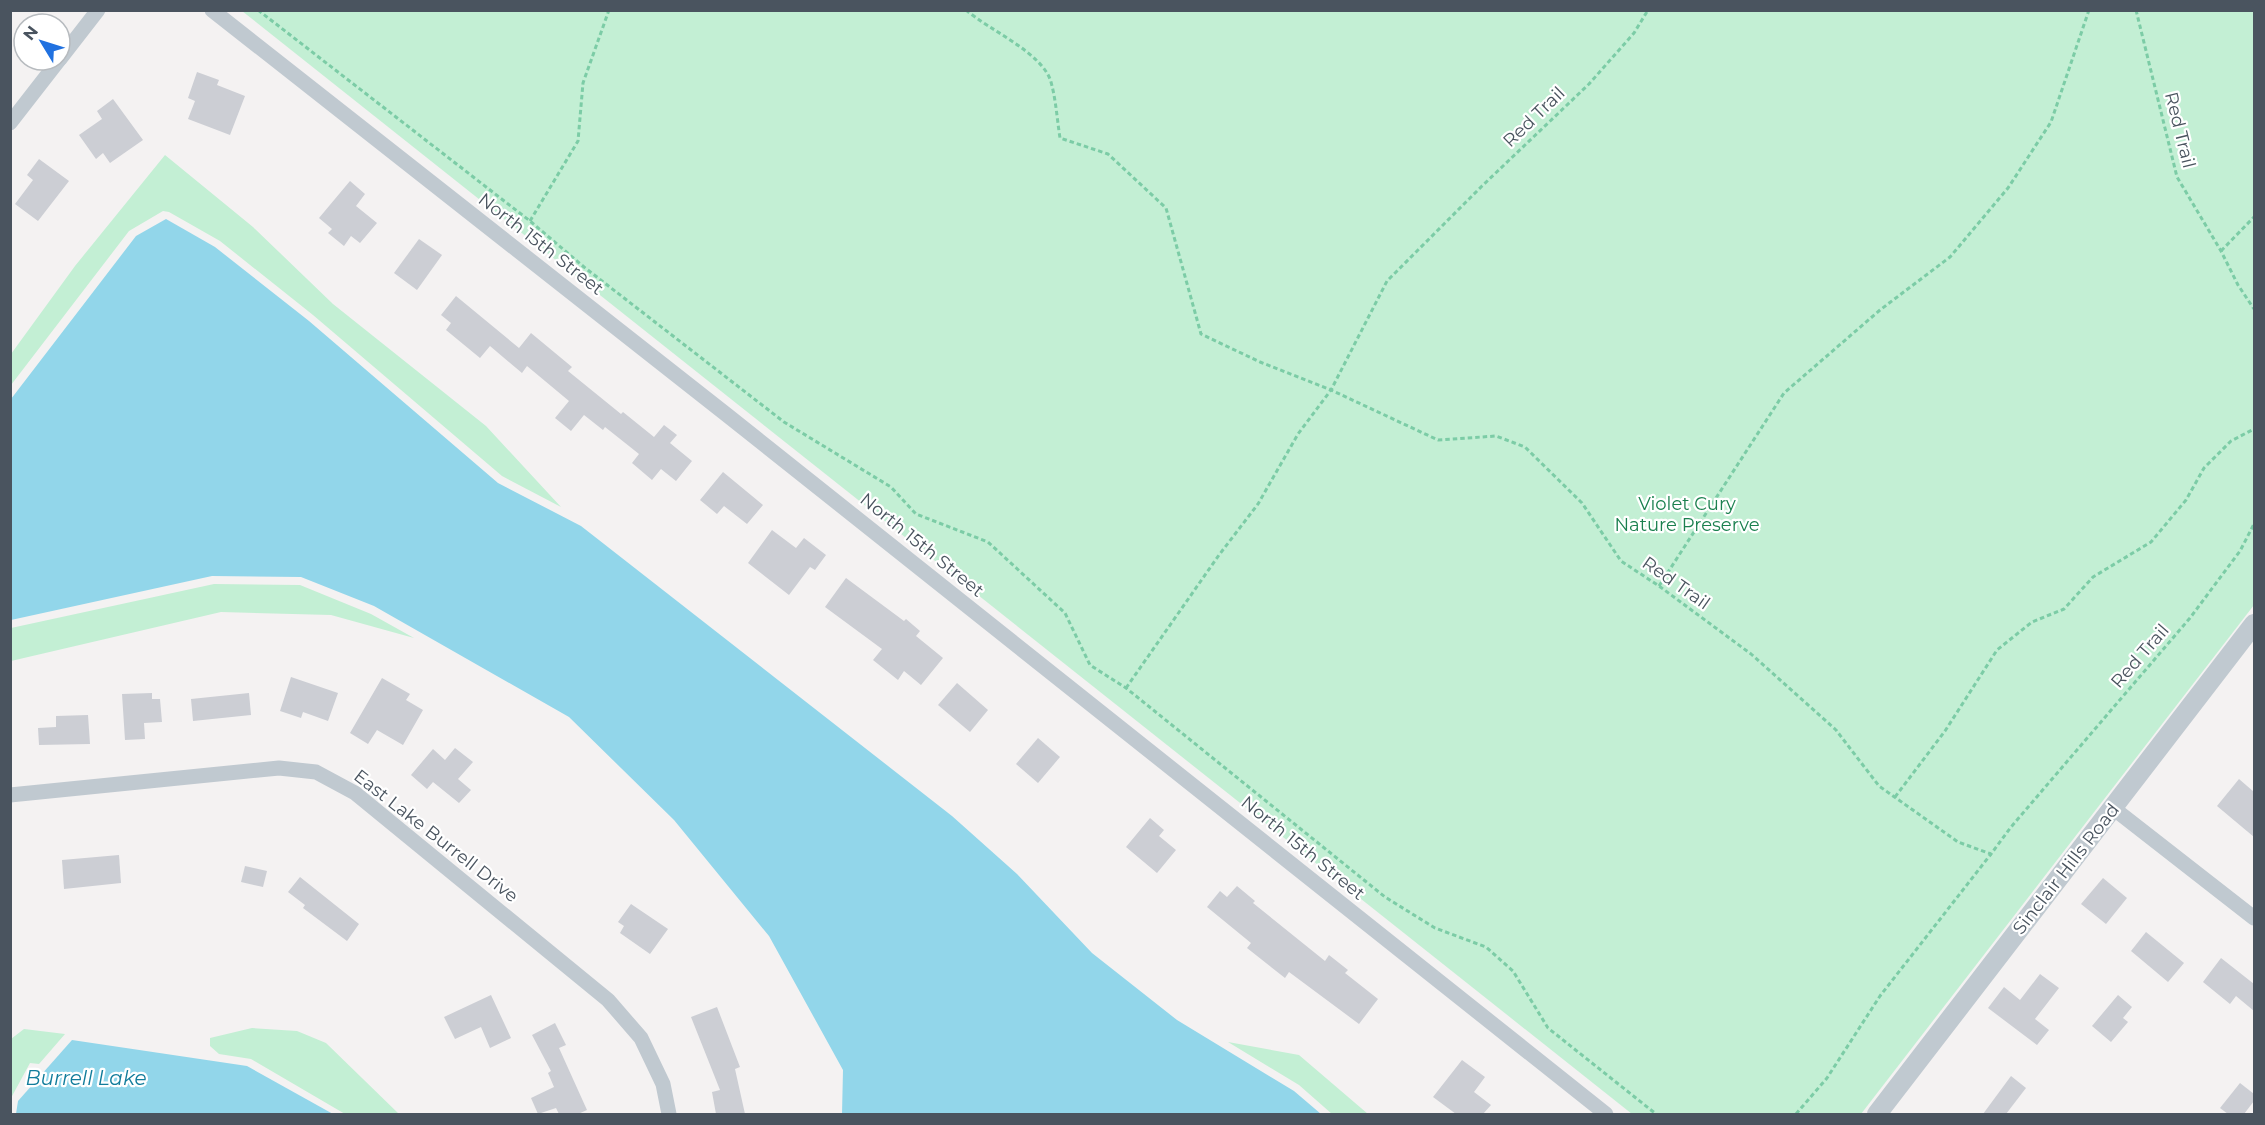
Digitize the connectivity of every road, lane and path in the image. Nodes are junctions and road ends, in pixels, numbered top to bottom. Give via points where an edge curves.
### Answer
1 (98, 10) edge
2 (212, 10) edge
3 (258, 10) edge
4 (609, 10) edge
5 (966, 10) edge
6 (1648, 10) edge
7 (2089, 10) edge
8 (2136, 10) edge
9 (72, 44) edge
10 (50, 72) edge
11 (10, 123) edge
12 (2254, 217) edge
13 (530, 221) junction
14 (2221, 251) junction
15 (2254, 309) edge
16 (1331, 390) junction
17 (2254, 429) edge
18 (2254, 525) edge
19 (1659, 586) junction
20 (2254, 624) edge
21 (1126, 688) junction
22 (10, 795) edge
23 (1895, 797) junction
24 (2114, 808) junction
25 (1991, 854) junction
26 (2254, 918) edge
27 (669, 1114) edge
28 (1606, 1114) edge
29 (1656, 1114) edge
30 (1796, 1114) edge
31 (1877, 1114) edge

1 - 9 street
2 - 28 street, North 15th Street
3 - 13 path
4 - 13 path via 583,83 578,141
5 - 16 path via 1032,54 1050,80 1060,138 1108,154 1166,208 1201,334
6 - 16 path, Red Trail via 1634,33 1589,84 1387,281
7 - 19 path via 2051,122 2008,188 1950,256 1784,393
8 - 14 path, Red Trail via 2177,177
10 - 11 street
12 - 14 path
13 - 21 path via 784,422 891,487 916,514 988,542 1065,613 1090,665
14 - 15 path, Red Trail
16 - 19 path, Red Trail via 1438,440 1496,436 1525,447 1582,503 1621,561
16 - 21 path via 1298,434 1258,504
17 - 23 path via 2232,441 2204,468 2186,500 2151,542 2093,577 2064,609 2032,622 1996,650 1945,731
18 - 25 path, Red Trail via 2240,551 2190,618
19 - 23 path, Red Trail via 1751,654 1836,730 1879,786
20 - 24 street, Sinclair Hills Road
21 - 29 path via 1385,897 1435,928 1486,947 1513,971 1548,1028
22 - 27 street, East Lake Burrell Drive via 279,768 316,772 355,793 608,1000 641,1038 663,1084
23 - 25 path, Red Trail via 1958,842
24 - 26 street
24 - 31 street, Sinclair Hills Road
25 - 30 path via 1880,996 1827,1078

